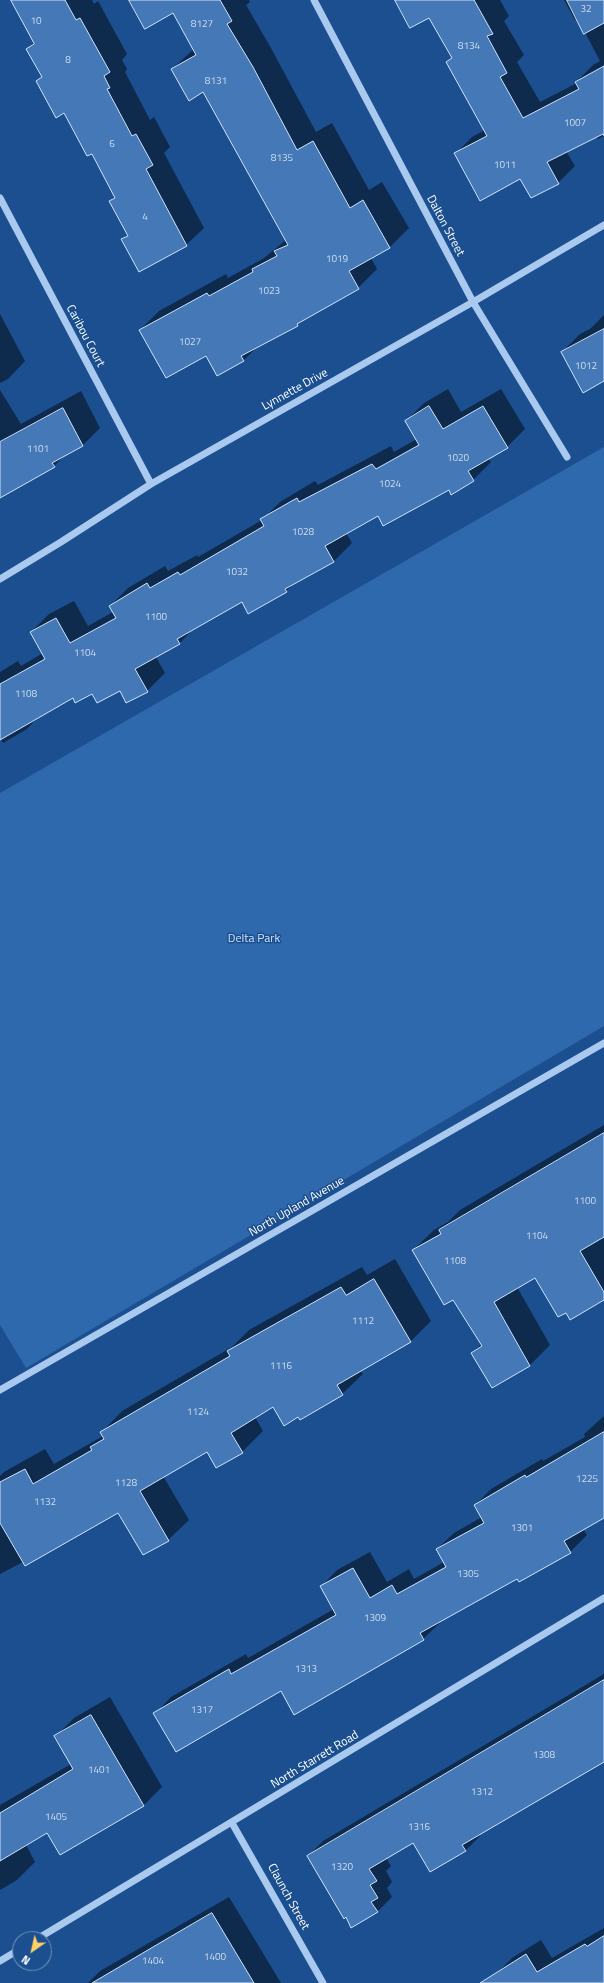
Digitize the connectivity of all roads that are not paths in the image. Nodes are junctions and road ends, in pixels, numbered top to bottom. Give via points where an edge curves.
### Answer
1 (314, 0) edge
2 (0, 198) edge
3 (604, 225) edge
4 (473, 302) junction
5 (567, 457) dead end
6 (151, 484) junction
7 (0, 578) edge
8 (604, 1043) edge
9 (0, 1390) edge
10 (604, 1598) edge
11 (232, 1823) junction
12 (50, 1931) edge
13 (12, 1954) edge
14 (0, 1961) edge
15 (323, 1983) edge

1 - 4 street, Dalton Street
2 - 6 street, Caribou Court
3 - 4 street, Lynnette Drive
4 - 5 street, Dalton Street
4 - 6 street, Lynnette Drive
6 - 7 street, Lynnette Drive
8 - 9 street, North Upland Avenue
10 - 11 street, North Starrett Road
11 - 12 street, North Starrett Road
11 - 15 street, Claunch Street
13 - 14 street

